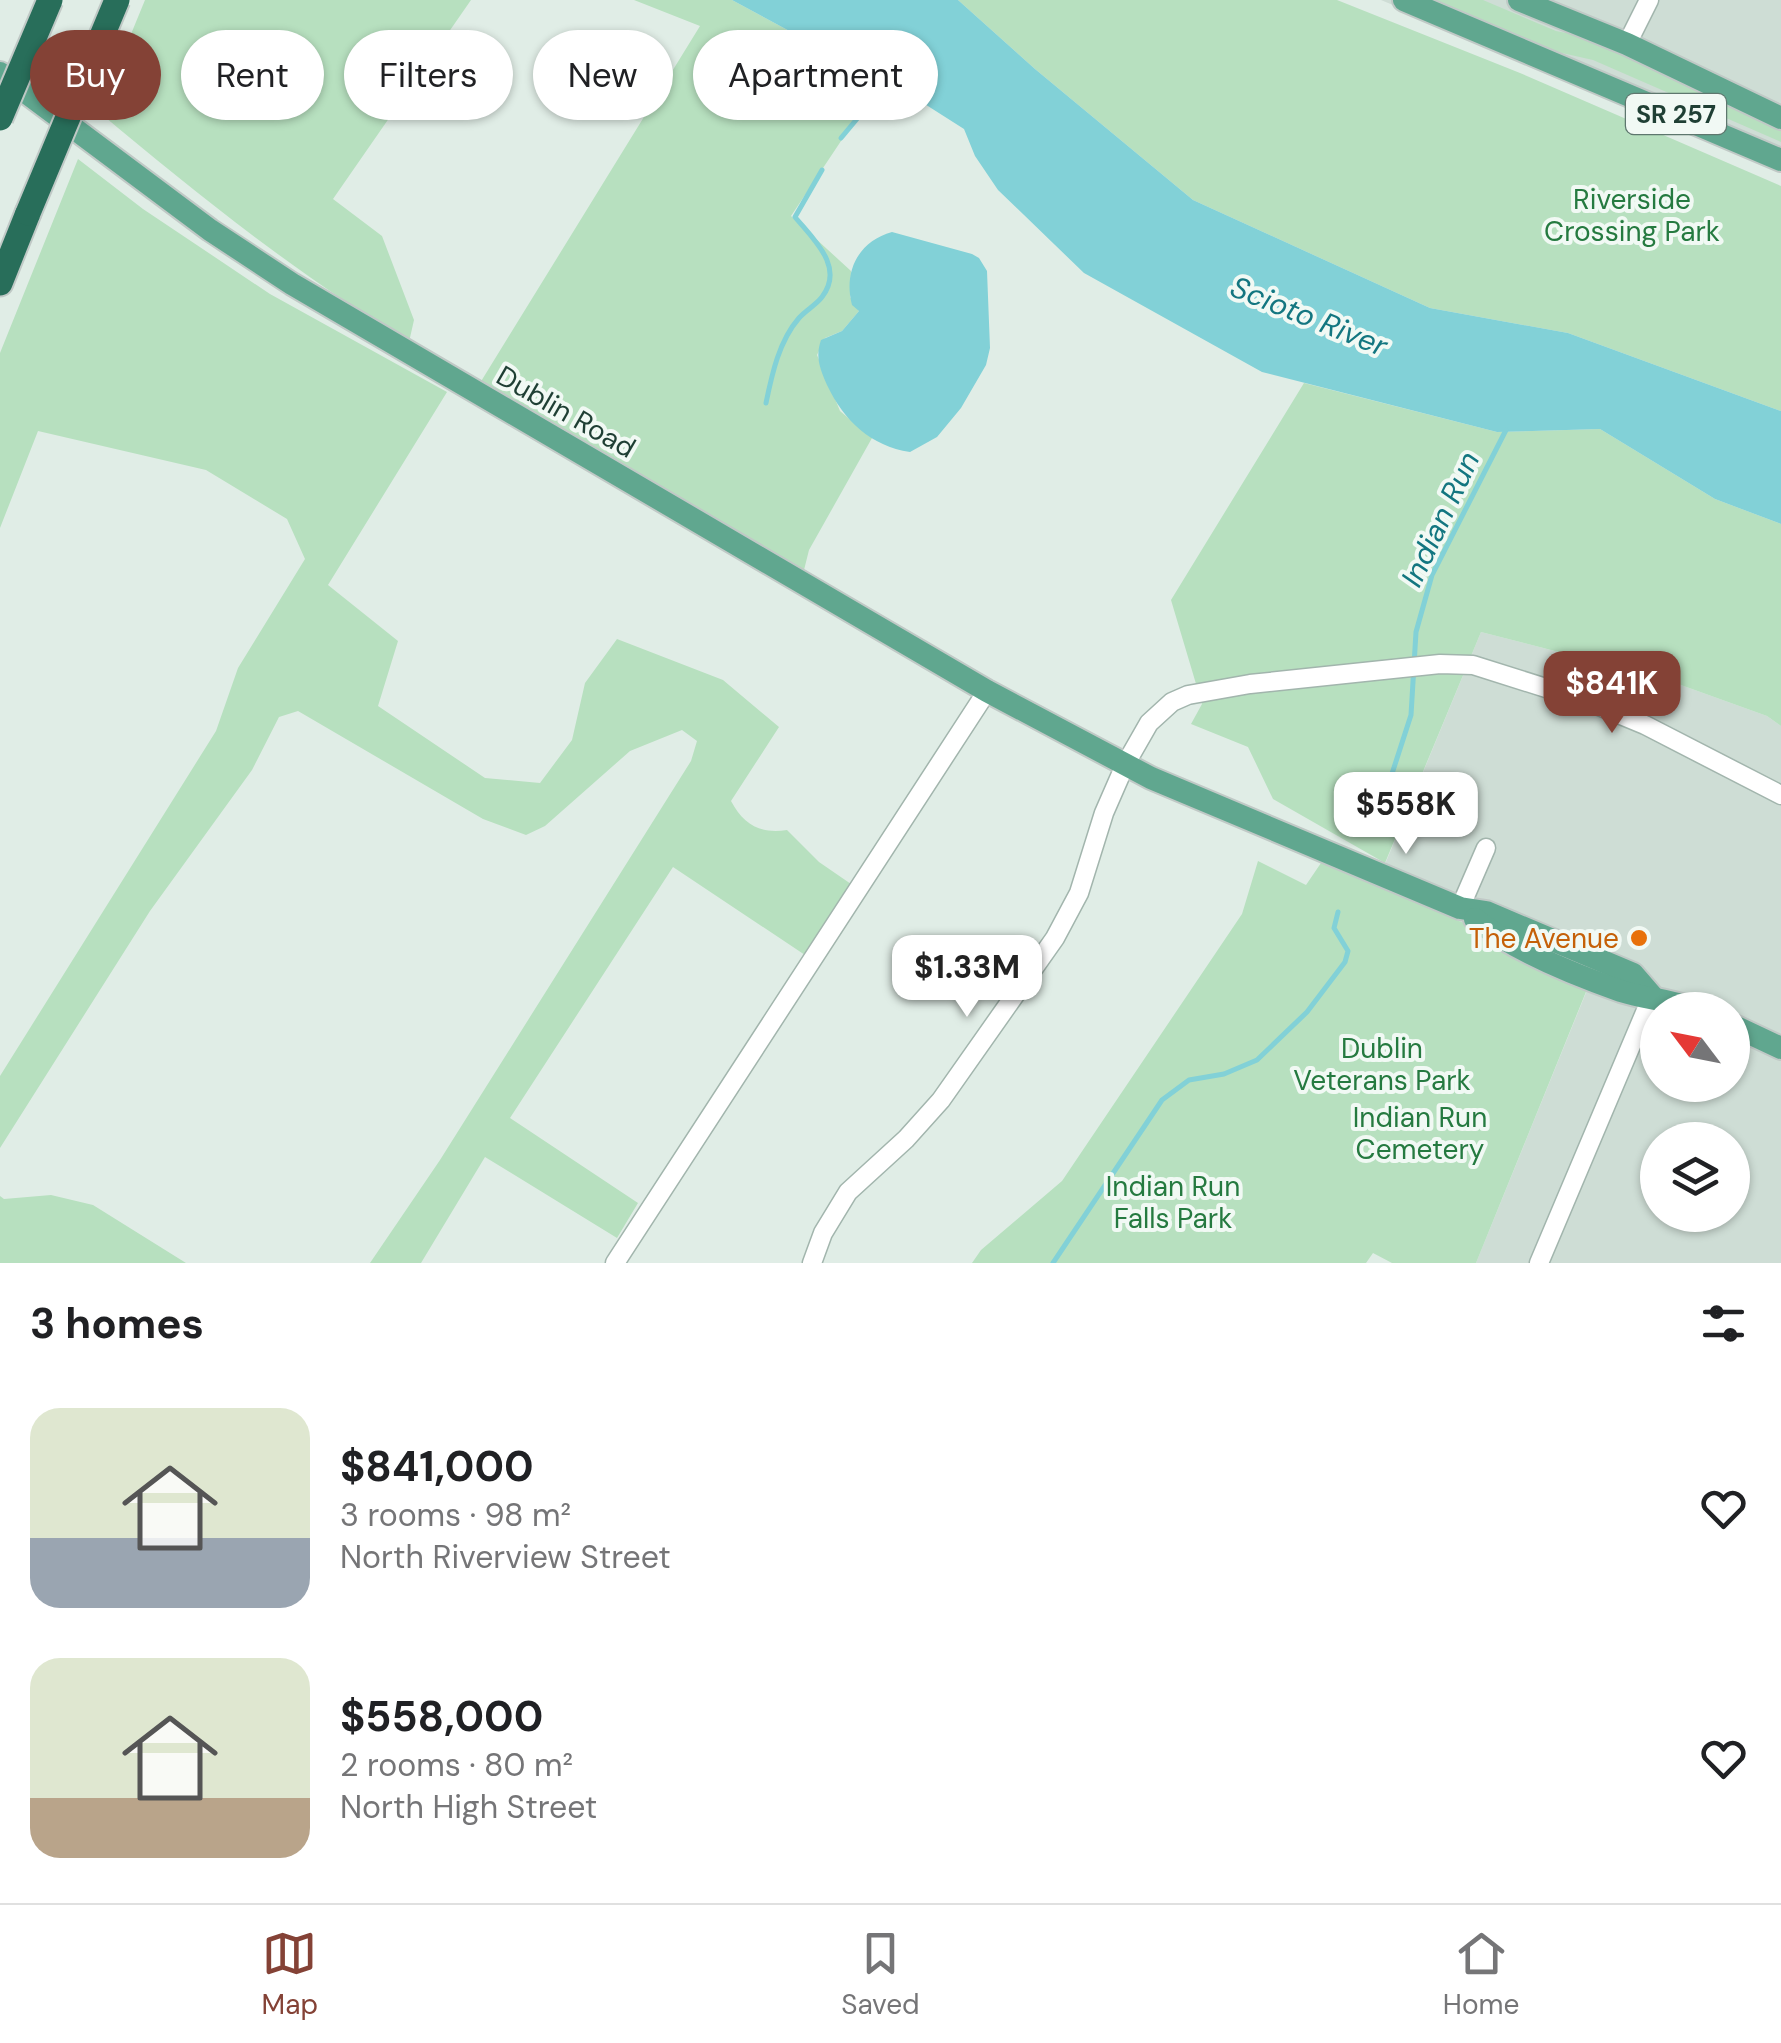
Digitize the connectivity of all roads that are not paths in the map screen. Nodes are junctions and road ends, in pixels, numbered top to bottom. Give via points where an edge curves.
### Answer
1 (50, 0) edge
2 (118, 0) edge
3 (1404, 0) edge
4 (1519, 0) edge
5 (1648, 0) edge
6 (1627, 44) junction
7 (0, 74) edge
8 (0, 118) edge
9 (1781, 118) edge
10 (1781, 160) edge
11 (0, 283) edge
12 (987, 691) junction
13 (1125, 764) junction
14 (1781, 796) edge
15 (1486, 848) dead end
16 (1460, 908) junction
17 (1649, 992) edge
18 (1640, 1024) edge
19 (1750, 1034) edge
20 (1781, 1048) edge
21 (615, 1263) edge
22 (812, 1263) edge
23 (1539, 1263) edge

1 - 8 highway, bridge
2 - 11 highway, bridge
3 - 10 main road, SR 257
4 - 6 main road, SR 257
5 - 6 street
6 - 9 main road, SR 257
7 - 12 main road, Dublin Road via 292,284
12 - 13 main road, Dublin Road
12 - 21 street
13 - 14 street via 1160,710 1188,695 1473,665 1645,724
13 - 16 main road, Dublin Road
13 - 22 street via 1079,893 1055,938 941,1100 848,1192
15 - 16 street
16 - 17 main road, Dublin Road via 1486,912 1633,974
18 - 23 street
19 - 20 main road

